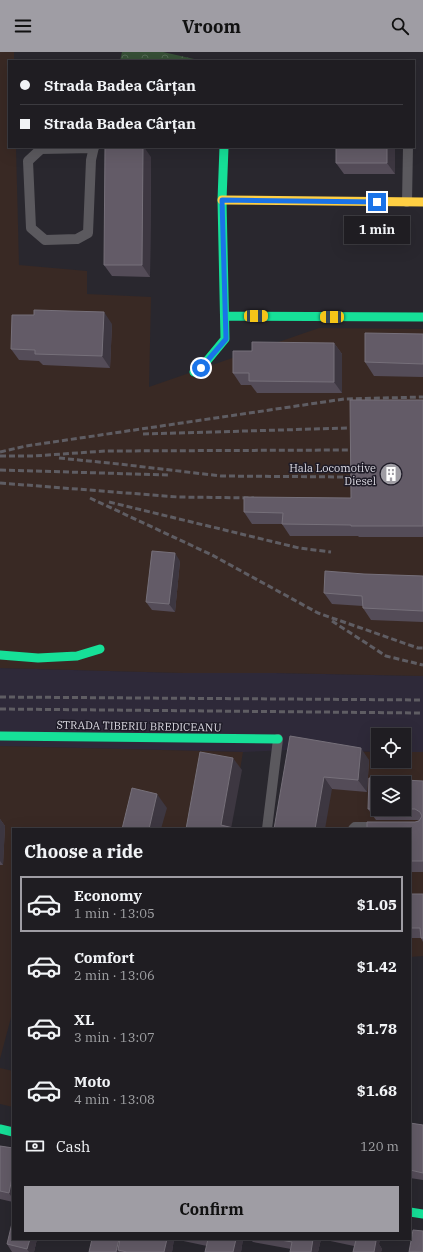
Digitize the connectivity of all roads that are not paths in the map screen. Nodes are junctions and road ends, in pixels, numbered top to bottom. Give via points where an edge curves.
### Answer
1 (76, 148) edge
2 (94, 148) edge
3 (224, 148) edge
4 (408, 148) edge
5 (222, 200) junction
6 (408, 202) junction
7 (423, 202) edge
8 (225, 316) junction
9 (423, 317) edge
10 (194, 372) dead end
11 (100, 649) dead end
12 (0, 655) edge
13 (0, 736) edge
14 (278, 739) joint
15 (393, 827) edge
16 (267, 828) edge
17 (354, 828) edge
18 (0, 1129) edge
19 (12, 1132) edge
20 (411, 1212) edge
21 (423, 1214) edge

1 - 2 lane via 41,150 28,161 31,228 45,240 77,239 88,233
3 - 5 street
4 - 6 lane
5 - 6 street
5 - 8 street
6 - 7 street
8 - 9 street
8 - 10 street via 226,339 201,368
11 - 12 street via 77,656 38,658
13 - 14 street, STRADA TIBERIU BREDICEANU
14 - 16 lane
15 - 17 lane
18 - 19 street
20 - 21 street

